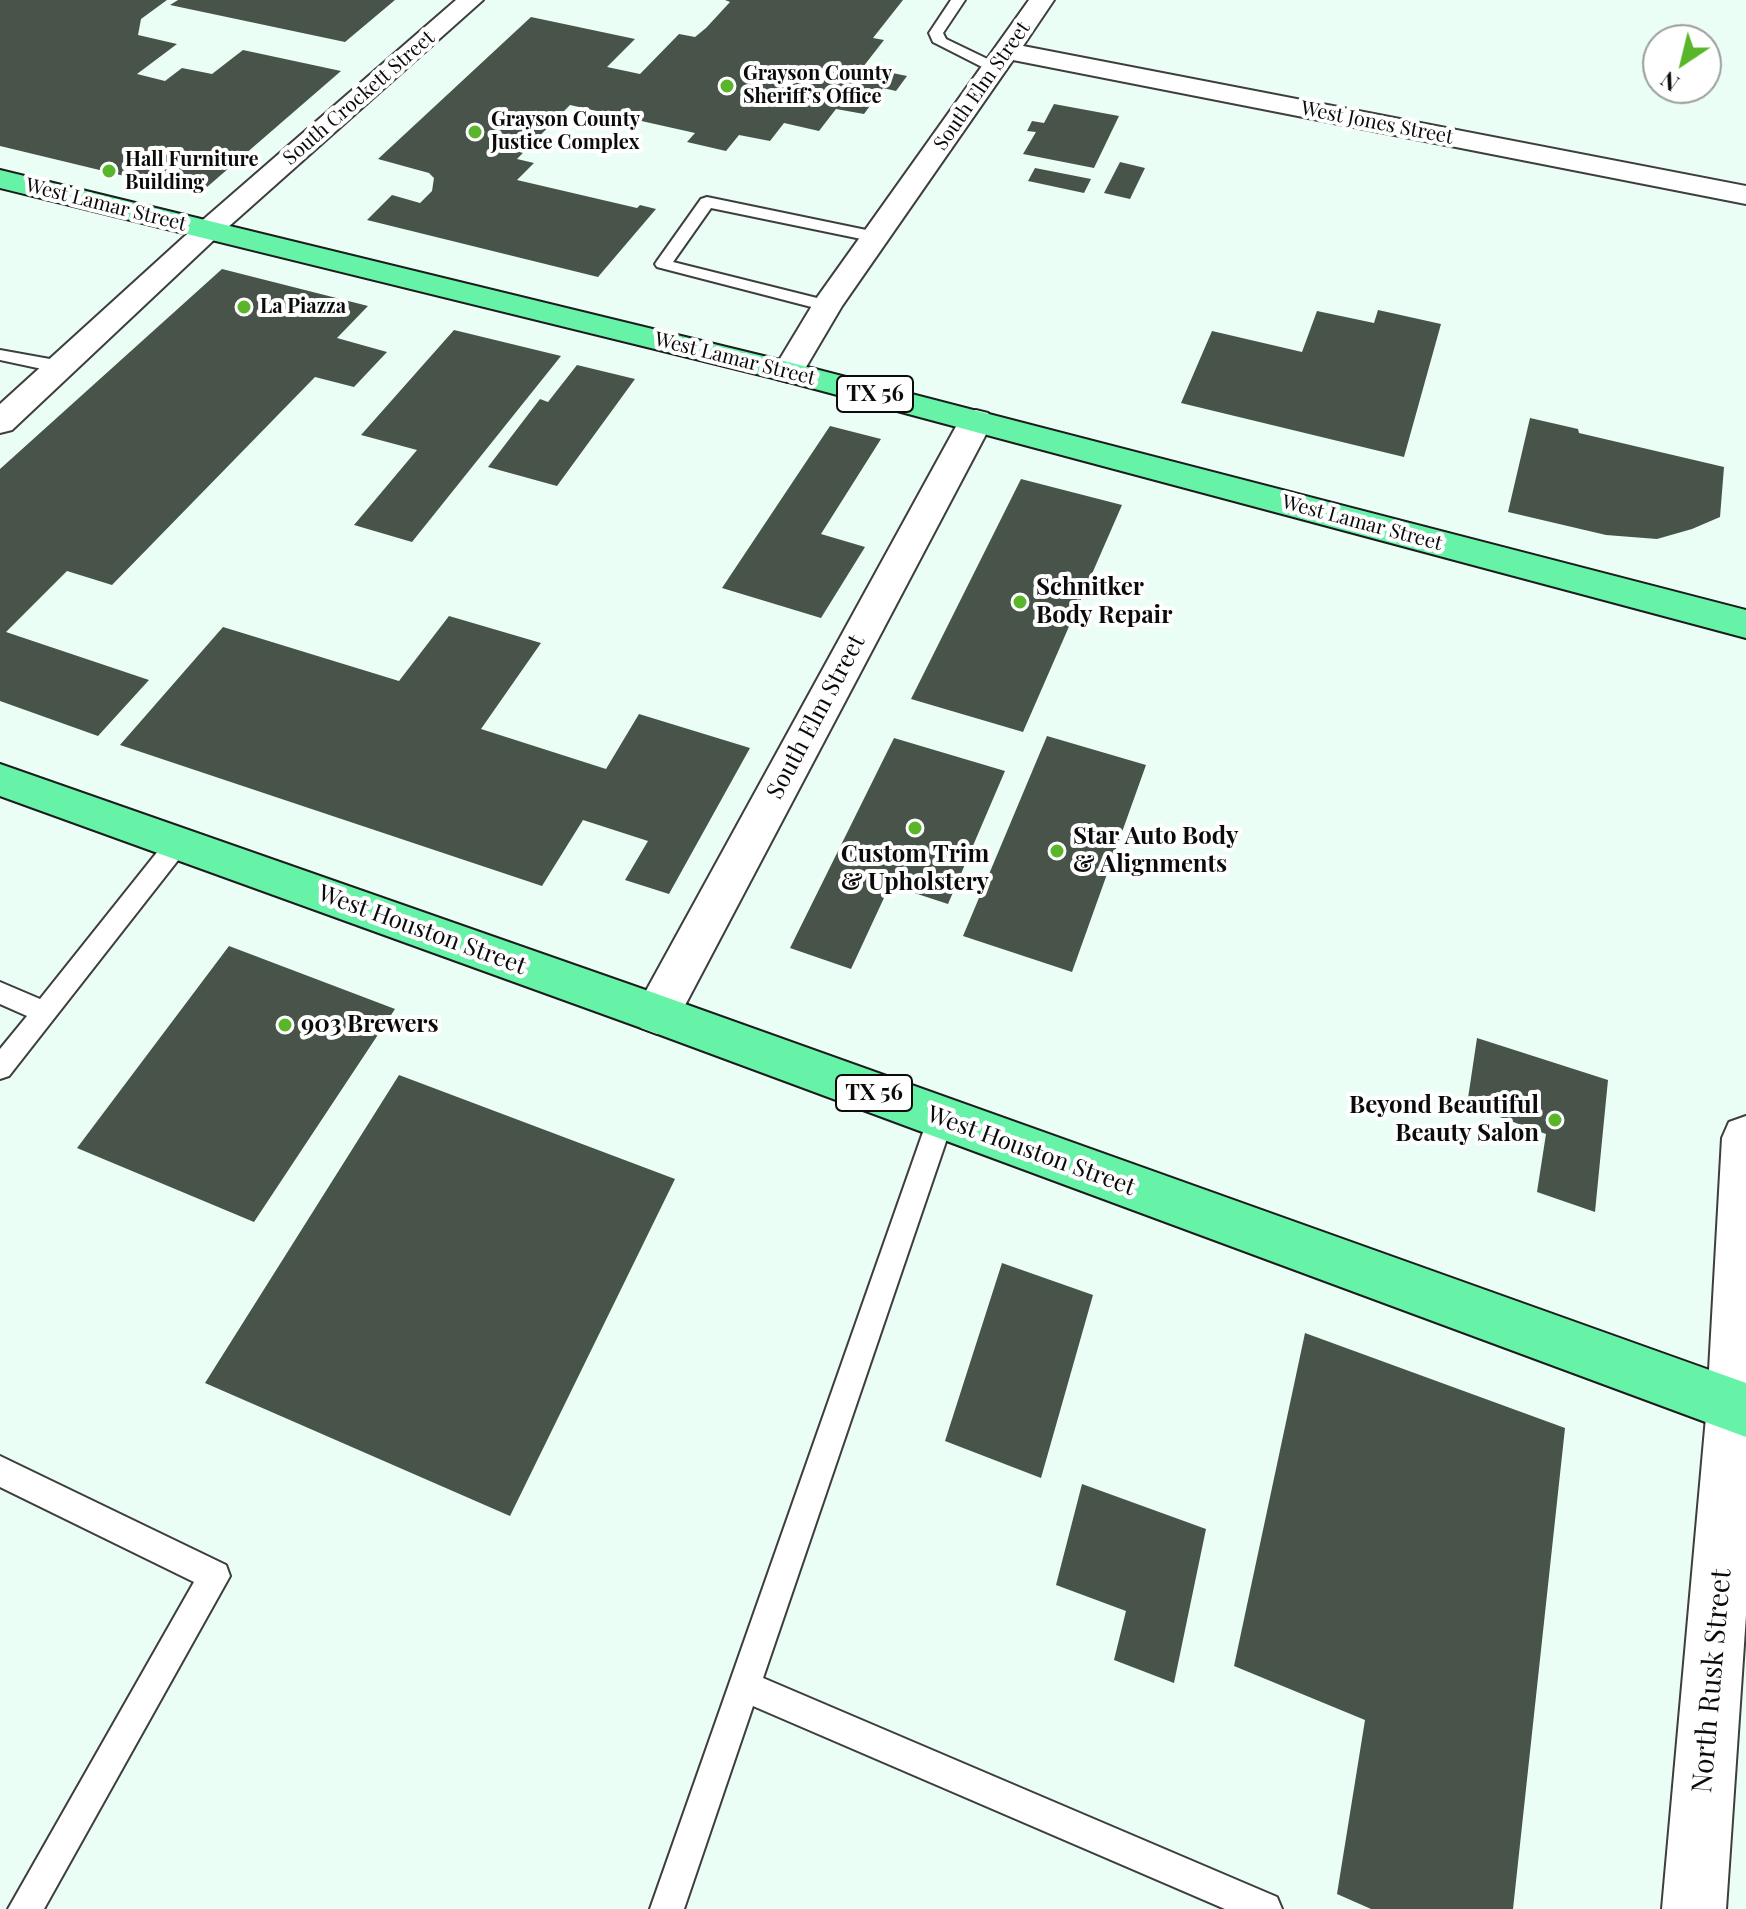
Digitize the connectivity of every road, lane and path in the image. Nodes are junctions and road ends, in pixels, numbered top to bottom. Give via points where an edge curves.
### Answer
1 (471, 0) edge
2 (958, 0) edge
3 (1042, 0) edge
4 (1002, 60) junction
5 (0, 179) edge
6 (1746, 195) edge
7 (207, 231) junction
8 (876, 237) junction
9 (827, 306) junction
10 (0, 355) edge
11 (61, 367) junction
12 (788, 372) junction
13 (976, 421) junction
14 (0, 422) edge
15 (1746, 624) edge
16 (0, 780) edge
17 (178, 843) junction
18 (0, 993) edge
19 (45, 1012) junction
20 (657, 1014) junction
21 (0, 1068) edge
22 (941, 1118) junction
23 (1746, 1138) edge
24 (1740, 1408) edge
25 (0, 1471) edge
26 (744, 1686) junction
27 (25, 1909) edge
28 (667, 1909) edge
29 (1265, 1909) edge
30 (1694, 1909) edge

1 - 7 street, South Crockett Street
2 - 4 lane via 936,33 940,42
3 - 4 street, South Elm Street
4 - 6 street, West Jones Street
4 - 8 street, South Elm Street
5 - 7 main road, West Lamar Street / TX 56
7 - 11 street, South Crockett Street
7 - 12 main road, West Lamar Street / TX 56
8 - 9 street, South Elm Street
8 - 9 lane via 707,202 663,264
9 - 12 street, South Elm Street
10 - 11 lane
11 - 14 street, South Crockett Street
12 - 13 main road, West Lamar Street / TX 56
13 - 15 main road, West Lamar Street / TX 56
13 - 20 street, South Elm Street
16 - 17 main road, West Houston Street / TX 56
17 - 19 lane
17 - 20 main road, West Houston Street / TX 56
18 - 19 lane
19 - 21 lane
20 - 22 main road, West Houston Street / TX 56
22 - 24 main road, West Houston Street / TX 56
22 - 26 lane
23 - 24 street, North Rusk Street
24 - 30 street, North Rusk Street
25 - 27 lane via 215,1576
26 - 28 lane
26 - 29 lane

